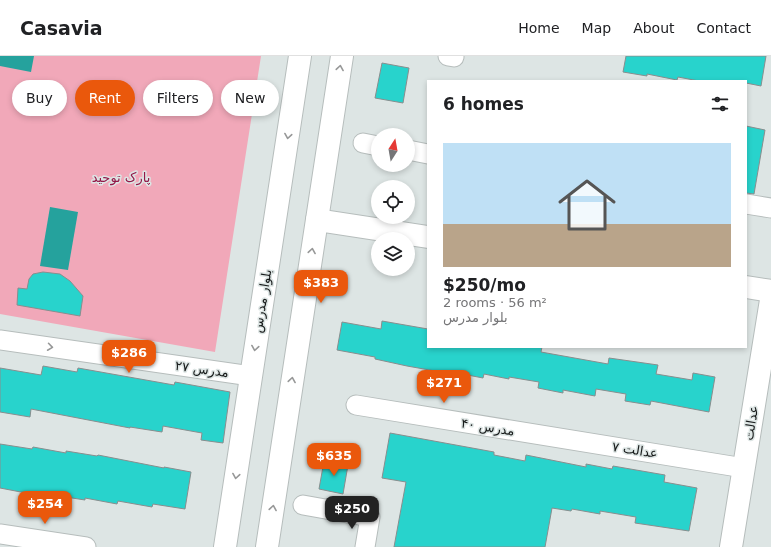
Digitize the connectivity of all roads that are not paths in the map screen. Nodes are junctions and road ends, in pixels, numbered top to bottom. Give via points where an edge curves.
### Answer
1 (300, 56) edge
2 (342, 56) edge
3 (448, 56) edge
4 (454, 56) edge
5 (415, 151) edge
6 (427, 154) edge
7 (747, 204) edge
8 (771, 208) edge
9 (317, 220) junction
10 (427, 237) edge
11 (747, 287) edge
12 (771, 291) edge
13 (771, 300) edge
14 (5, 341) edge
15 (251, 376) junction
16 (356, 405) dead end
17 (526, 433) joint
18 (744, 468) junction
19 (303, 505) dead end
20 (0, 534) edge
21 (86, 547) edge
22 (225, 547) edge
23 (267, 547) edge
24 (365, 547) edge
25 (732, 547) edge

1 -> 15 main road, بلوار مدرس
9 -> 2 main road
3 - 4 street
5 - 6 street
7 - 8 street
9 - 10 main road
23 -> 9 main road
11 - 12 main road
13 - 18 main road, عدالت
14 -> 15 street, مدرس ۲۷
15 -> 22 main road, بلوار مدرس
16 - 17 street, مدرس ۴۰
17 - 18 street, عدالت ۷
18 - 25 main road, عدالت
19 - 24 street via 370,517
20 - 21 street

